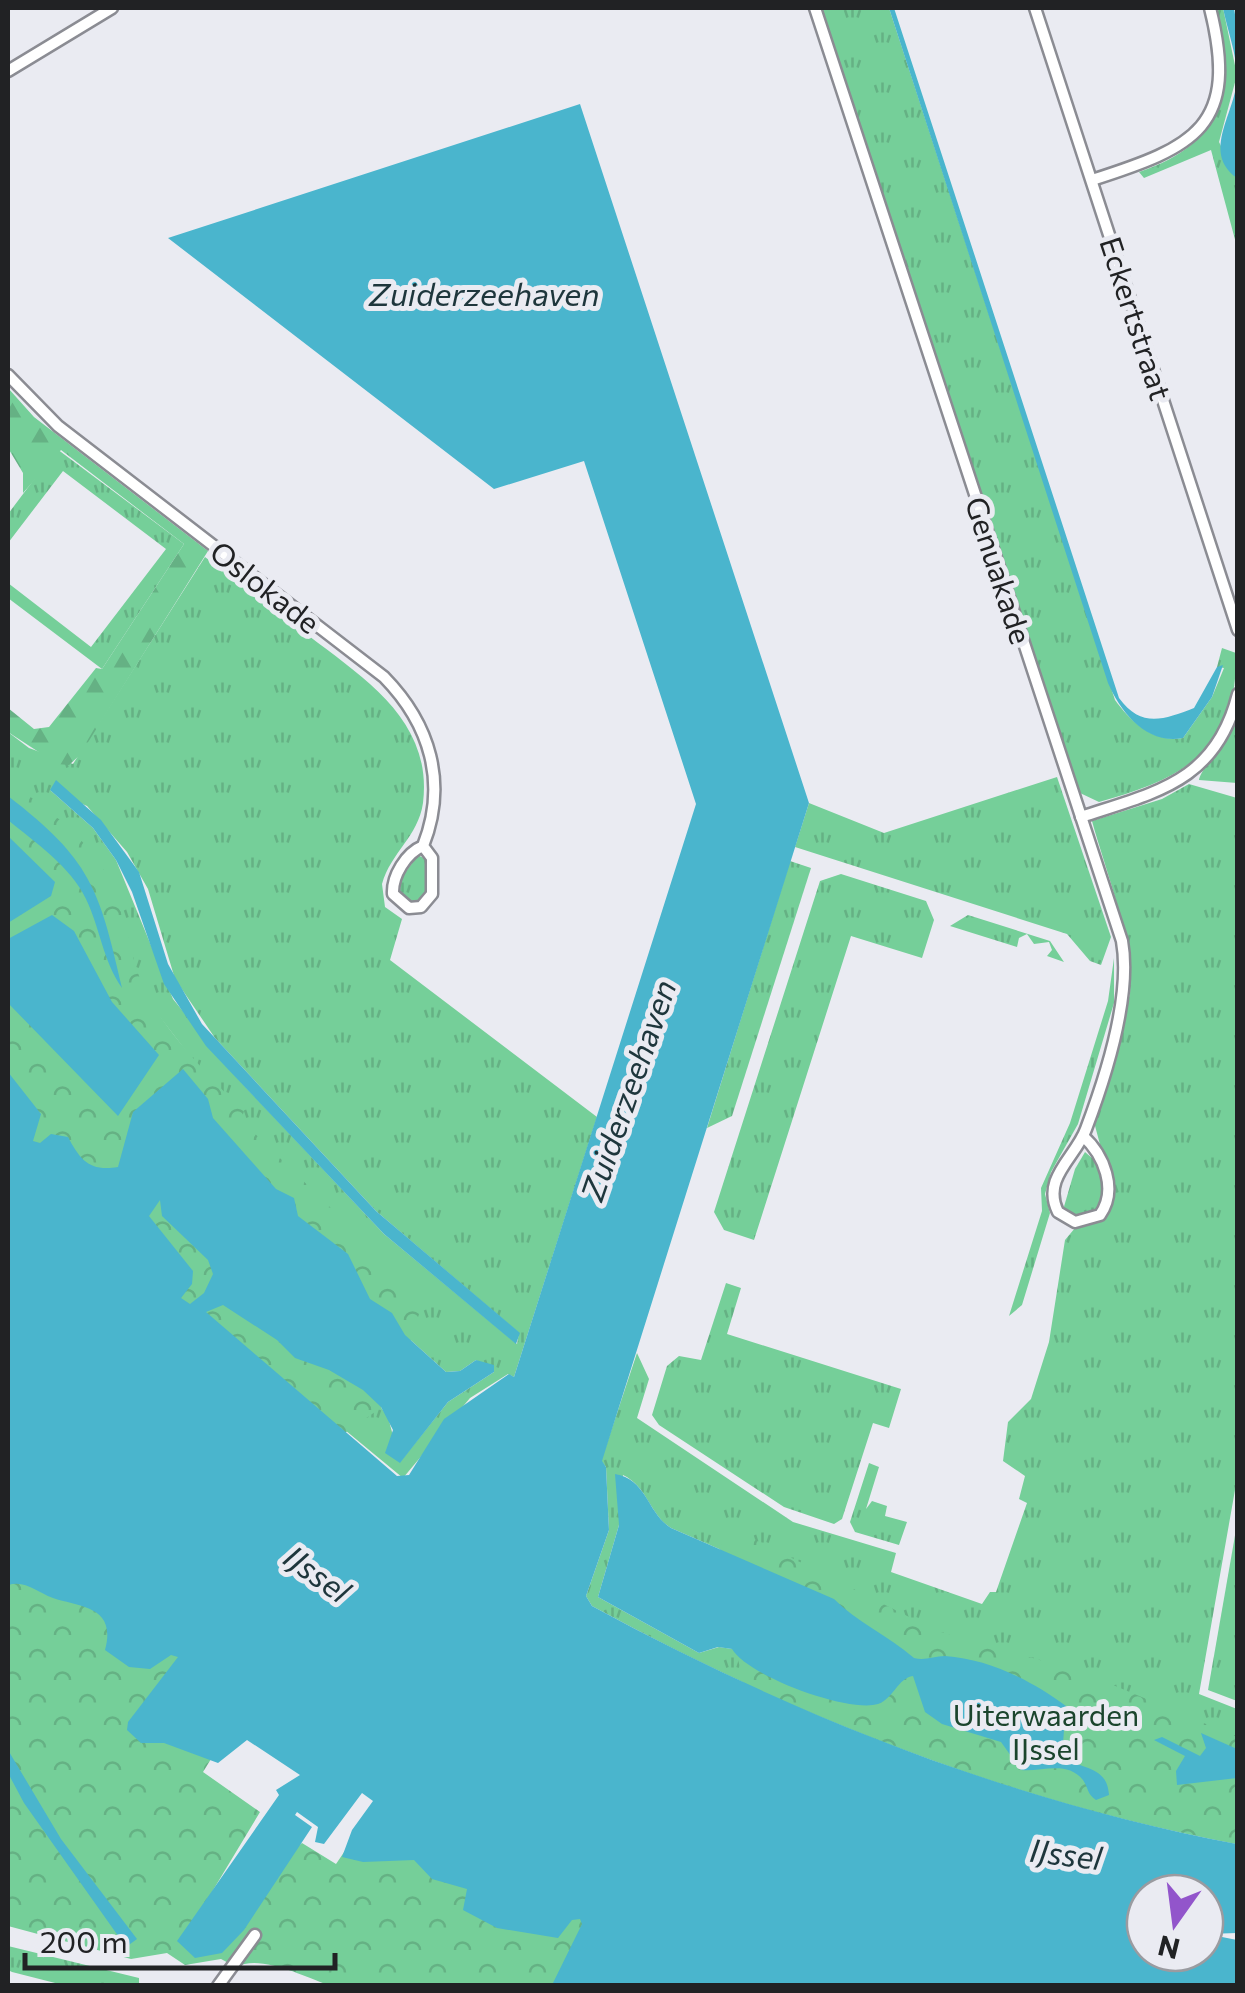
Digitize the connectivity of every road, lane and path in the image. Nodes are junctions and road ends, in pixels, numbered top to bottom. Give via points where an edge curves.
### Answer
1 (112, 8) edge
2 (814, 8) edge
3 (1035, 8) edge
4 (1210, 8) edge
5 (8, 71) edge
6 (1092, 180) junction
7 (8, 375) edge
8 (1238, 630) edge
9 (1238, 694) edge
10 (1081, 816) junction
11 (422, 846) junction
12 (1083, 1136) junction
13 (255, 1935) dead end
14 (218, 1986) edge

1 - 5 street
2 - 10 street, Genuakade
3 - 6 street, Eckertstraat
4 - 6 street via 1222,65 1203,124 1161,158
6 - 8 street, Eckertstraat
7 - 11 street, Oslokade via 58,426 384,676 409,703 435,765
9 - 10 street via 1220,739 1186,777
10 - 12 street, Genuakade via 1126,972
11 - 11 street, Oslokade via 392,883 393,894 410,908 421,908 432,894 432,858
12 - 12 street, Genuakade via 1064,1160 1052,1196 1061,1216 1075,1222 1100,1215 1108,1200 1104,1167
13 - 14 street

